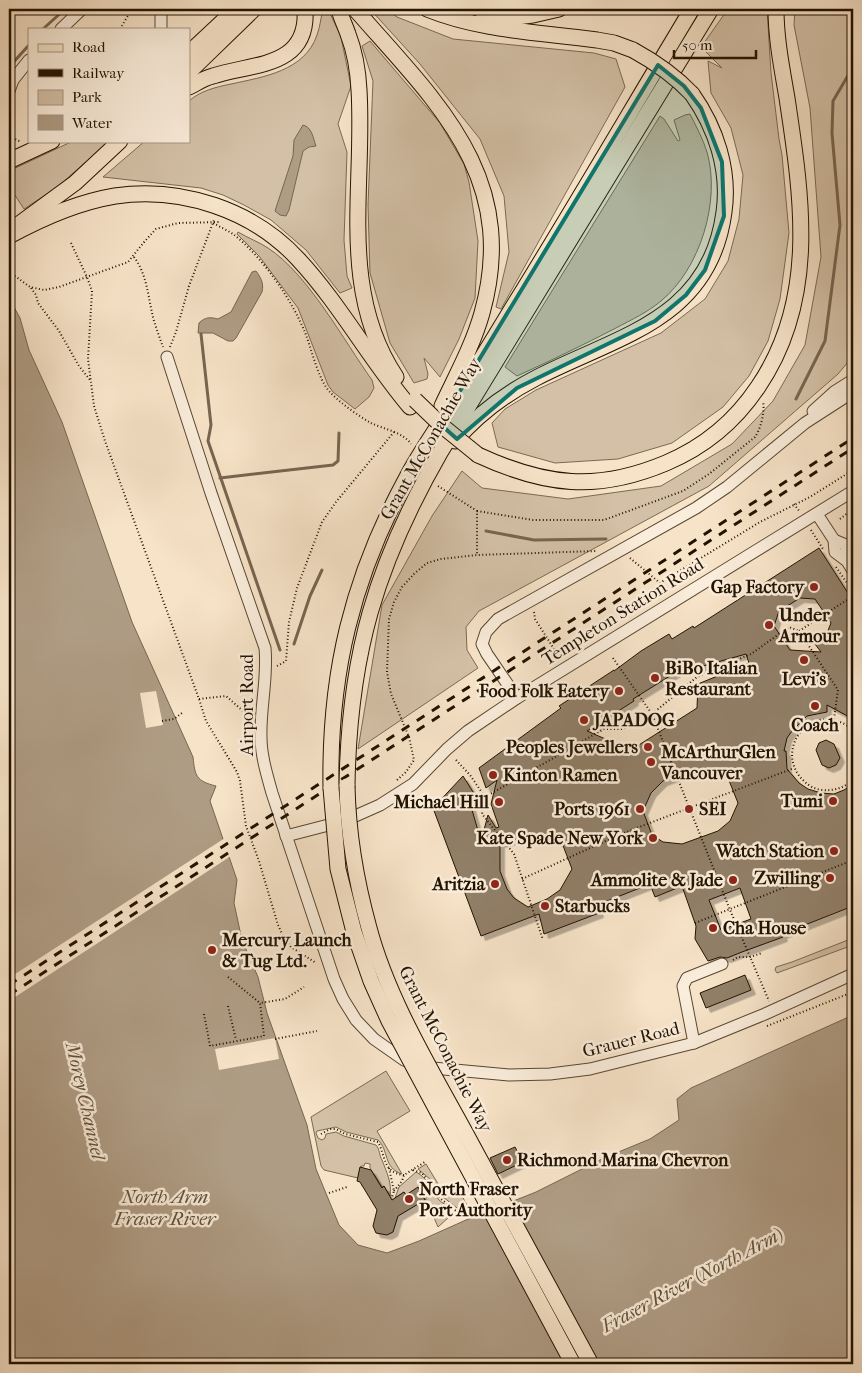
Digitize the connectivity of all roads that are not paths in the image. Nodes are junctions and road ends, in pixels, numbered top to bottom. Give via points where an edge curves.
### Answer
1 (82, 9) edge
2 (161, 9) edge
3 (236, 9) edge
4 (254, 9) edge
5 (305, 9) edge
6 (339, 9) edge
7 (355, 9) edge
8 (427, 9) edge
9 (559, 9) edge
10 (692, 9) edge
11 (711, 9) edge
12 (776, 9) edge
13 (469, 23) junction
14 (62, 28) edge
15 (161, 28) edge
16 (190, 53) edge
17 (28, 61) edge
18 (190, 71) edge
19 (190, 87) edge
20 (9, 91) edge
21 (41, 142) edge
22 (49, 142) edge
23 (119, 142) edge
24 (17, 153) edge
25 (12, 232) edge
26 (167, 357) road end
27 (853, 380) edge
28 (853, 392) edge
29 (412, 404) junction
30 (779, 444) junction
31 (419, 455) junction
32 (428, 475) junction
33 (853, 491) edge
34 (817, 514) junction
35 (853, 571) edge
36 (517, 698) junction
37 (286, 836) junction
38 (722, 964) road end
39 (680, 972) dead end
40 (853, 974) edge
41 (682, 986) junction
42 (694, 1042) junction
43 (404, 1060) joint
44 (573, 1364) edge
45 (591, 1364) edge

1 - 14 street
2 - 15 street
3 - 16 main road
4 - 18 main road
5 - 19 main road via 303,32 284,56 212,76
6 - 29 main road via 356,60 359,88 357,240 362,295 378,346
7 - 31 main road via 449,119 476,169 488,211 490,267 482,312 470,346
8 - 13 main road
9 - 13 main road
10 - 31 main road, Grant McConachie Way via 473,372
11 - 32 main road, Grant McConachie Way
12 - 29 main road via 798,186 801,261 794,309 784,338 772,365 734,416 700,445 673,460 632,475 587,482 556,481 512,470 462,449 423,421
13 - 32 main road, bridge via 614,43 649,58 674,76 702,108 714,135 726,189 724,216 717,244 705,270 676,305 642,328 517,388 477,418
17 - 20 street via 13,80
21 - 24 street
22 - 24 main road
23 - 25 main road via 75,183
25 - 29 main road via 77,206 135,194 173,196 226,210 249,220 298,258 382,372
26 - 37 street, Airport Road via 262,637 266,672 261,720 262,752
27 - 30 street via 825,400
28 - 30 street
30 - 36 street via 728,487 696,508 498,619 486,632 482,644
31 - 44 main road, Grant McConachie Way, bridge via 396,497 362,577 335,686 331,788 338,869 354,932 389,1021
32 - 45 main road, Grant McConachie Way, bridge via 404,520 378,582 357,663 348,730 347,786 354,865 369,929 386,977 421,1051
33 - 34 street, Templeton Station Road
34 - 35 street via 834,540 846,545 847,561
34 - 36 street, Templeton Station Road
36 - 37 street, Templeton Station Road via 468,731 413,784 380,805 344,821
37 - 43 street, Airport Road via 343,999 356,1020 374,1039
38 - 41 street via 687,978
39 - 41 street
40 - 42 street, Grauer Road
41 - 42 street
42 - 43 street, Grauer Road via 590,1069 550,1074 509,1075 422,1067

